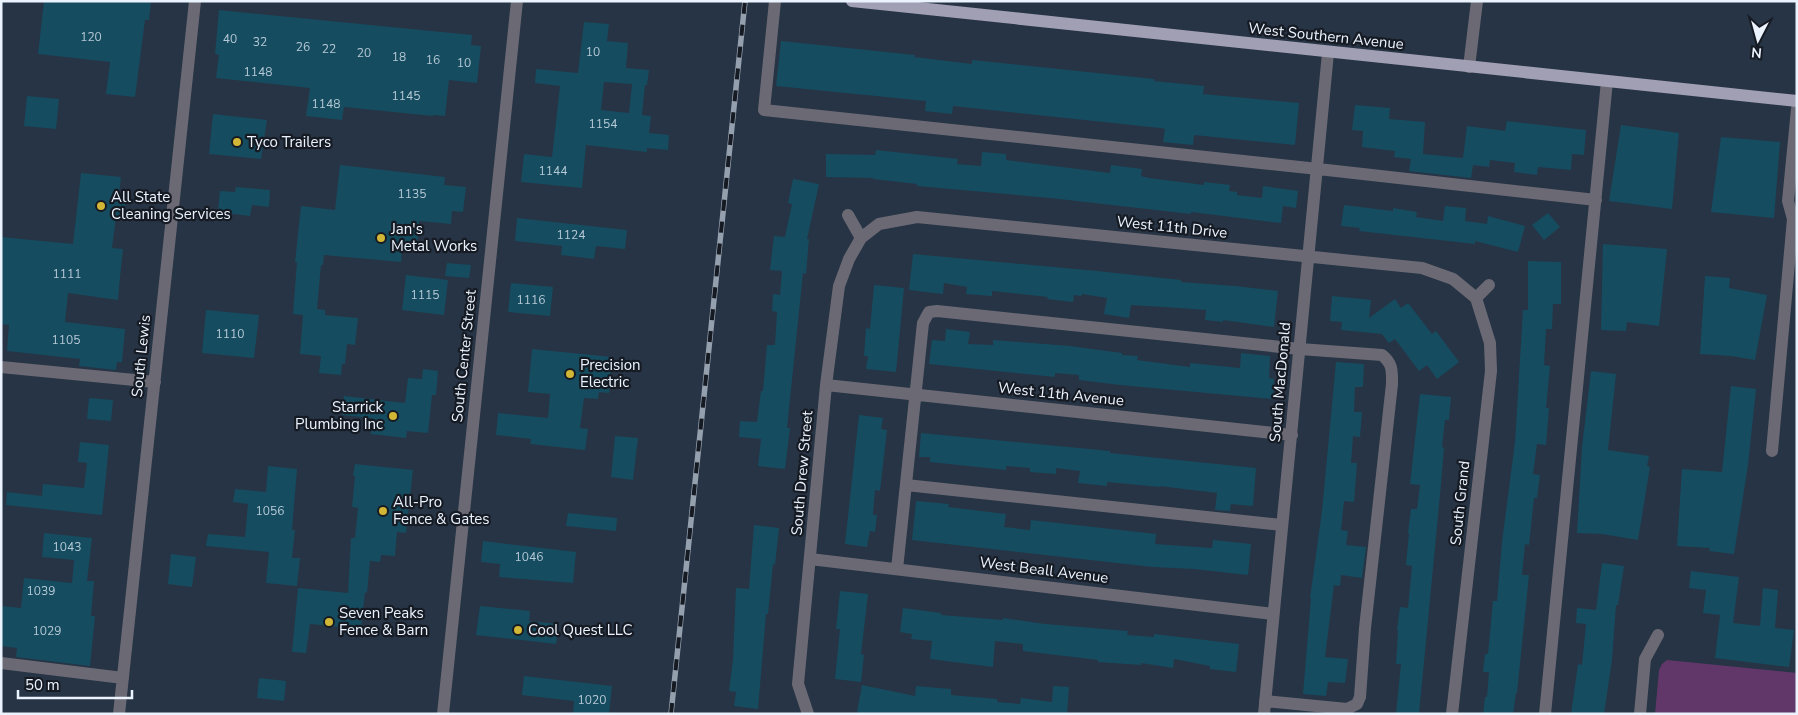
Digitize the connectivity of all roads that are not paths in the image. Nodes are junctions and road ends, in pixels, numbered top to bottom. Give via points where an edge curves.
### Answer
1 (195, 1) edge
2 (516, 1) edge
3 (775, 1) edge
4 (852, 1) edge
5 (1477, 1) edge
6 (1328, 52) junction
7 (1469, 67) junction
8 (1607, 81) junction
9 (1797, 100) edge
10 (1797, 109) edge
11 (1318, 168) junction
12 (1596, 200) junction
13 (848, 215) dead end
14 (861, 238) junction
15 (1308, 257) junction
16 (1489, 285) dead end
17 (1476, 298) junction
18 (1300, 349) junction
19 (1, 367) edge
20 (155, 382) junction
21 (826, 385) junction
22 (916, 395) junction
23 (1292, 435) junction
24 (1772, 452) dead end
25 (906, 485) junction
26 (1282, 525) junction
27 (810, 559) junction
28 (897, 569) junction
29 (1273, 614) junction
30 (1658, 635) dead end
31 (1, 663) edge
32 (123, 678) junction
33 (1264, 707) edge
34 (119, 714) edge
35 (443, 714) edge
36 (808, 714) edge
37 (1452, 714) edge
38 (1544, 714) edge
39 (1640, 714) edge

1 - 20 street, South Lewis
2 - 35 street, South Center Street
3 - 11 street via 764,110
4 - 6 main road, West Southern Avenue
5 - 7 street
6 - 7 main road, West Southern Avenue
6 - 11 street, South MacDonald
7 - 8 main road, West Southern Avenue
8 - 9 main road, West Southern Avenue
8 - 12 street
10 - 24 street via 1788,201 1793,219
11 - 12 street
11 - 15 street, South MacDonald
12 - 38 street
13 - 14 street
14 - 15 street, West 11th Drive via 879,224 917,217
14 - 21 street, South Drew Street via 839,286
15 - 17 street, West 11th Drive via 1422,268 1453,279
15 - 18 street, South MacDonald
16 - 17 street
17 - 37 street, South Grand via 1490,343 1491,371
18 - 22 street via 937,311 929,312 923,323
18 - 23 street, South MacDonald
18 - 33 street via 1382,355 1389,361 1392,384 1360,697 1357,704 1347,710
19 - 20 street
20 - 32 street, South Lewis
21 - 22 street, West 11th Avenue
21 - 27 street, South Drew Street
22 - 23 street, West 11th Avenue
22 - 25 street
23 - 26 street, South MacDonald
25 - 26 street
25 - 28 street
26 - 29 street, South MacDonald
27 - 28 street, West Beall Avenue
27 - 36 street, South Drew Street via 798,684
28 - 29 street, West Beall Avenue
29 - 33 street, South MacDonald
30 - 39 street via 1645,659
31 - 32 street
32 - 34 street, South Lewis

